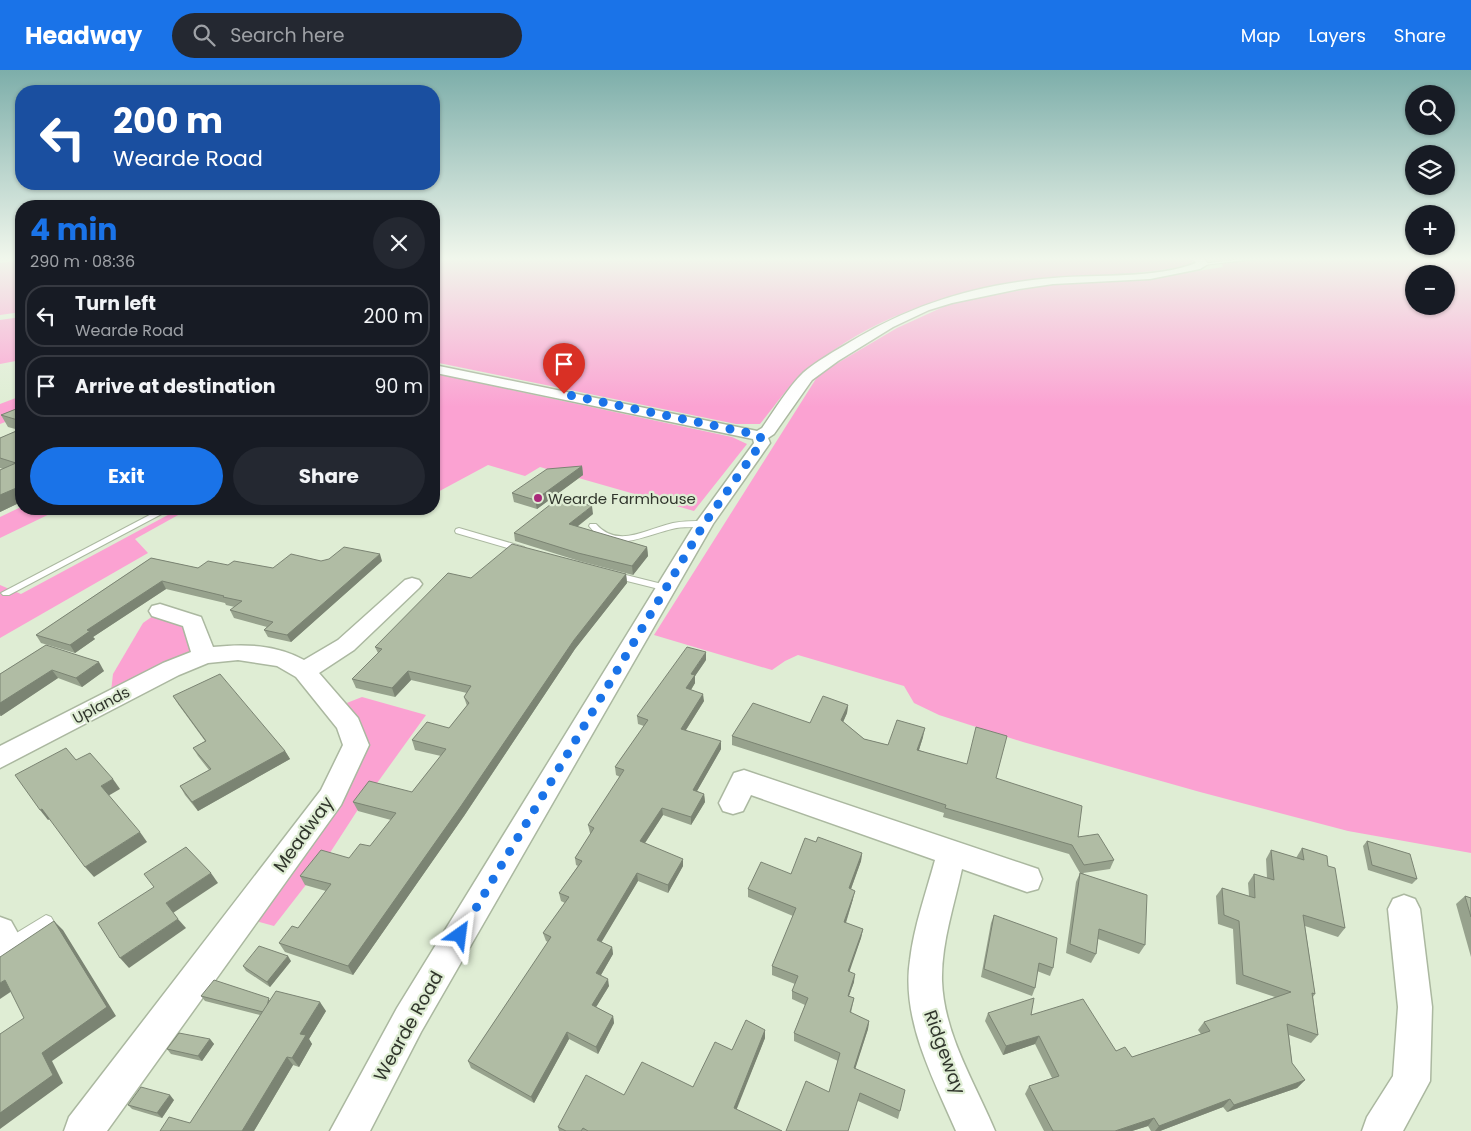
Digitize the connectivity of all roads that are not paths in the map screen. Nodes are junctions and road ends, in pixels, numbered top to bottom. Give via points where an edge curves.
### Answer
1 (924, 309) edge
2 (440, 370) edge
3 (760, 436) junction
4 (156, 515) edge
5 (704, 524) junction
6 (593, 526) dead end
7 (459, 531) dead end
8 (528, 551) edge
9 (604, 572) edge
10 (412, 584) dead end
11 (667, 588) junction
12 (6, 593) dead end
13 (160, 611) dead end
14 (204, 656) junction
15 (304, 671) junction
16 (0, 758) edge
17 (733, 803) dead end
18 (951, 853) junction
19 (1027, 879) dead end
20 (1404, 909) dead end
21 (46, 922) dead end
22 (3, 943) edge
23 (83, 1131) edge
24 (349, 1131) edge
25 (976, 1131) edge
26 (1381, 1131) edge

1 - 3 street, Wearde Road via 890,324 807,377 768,430
2 - 3 street
3 - 5 street, Wearde Road via 762,442
4 - 12 lane
5 - 6 lane via 670,526 626,540 608,538 597,533
5 - 11 street, Wearde Road
7 - 8 lane
9 - 11 lane
10 - 15 street via 346,645
11 - 24 street, Wearde Road via 409,1020
13 - 14 street via 192,622
14 - 15 street, Meadway via 238,652 263,654 285,660
14 - 16 street, Uplands via 171,669
15 - 23 street, Meadway via 349,725 356,745 331,797
17 - 18 street via 744,781
18 - 19 street
18 - 25 street, Ridgeway via 926,962 927,999 934,1029
20 - 26 street via 1415,1007 1411,1081
21 - 22 lane

